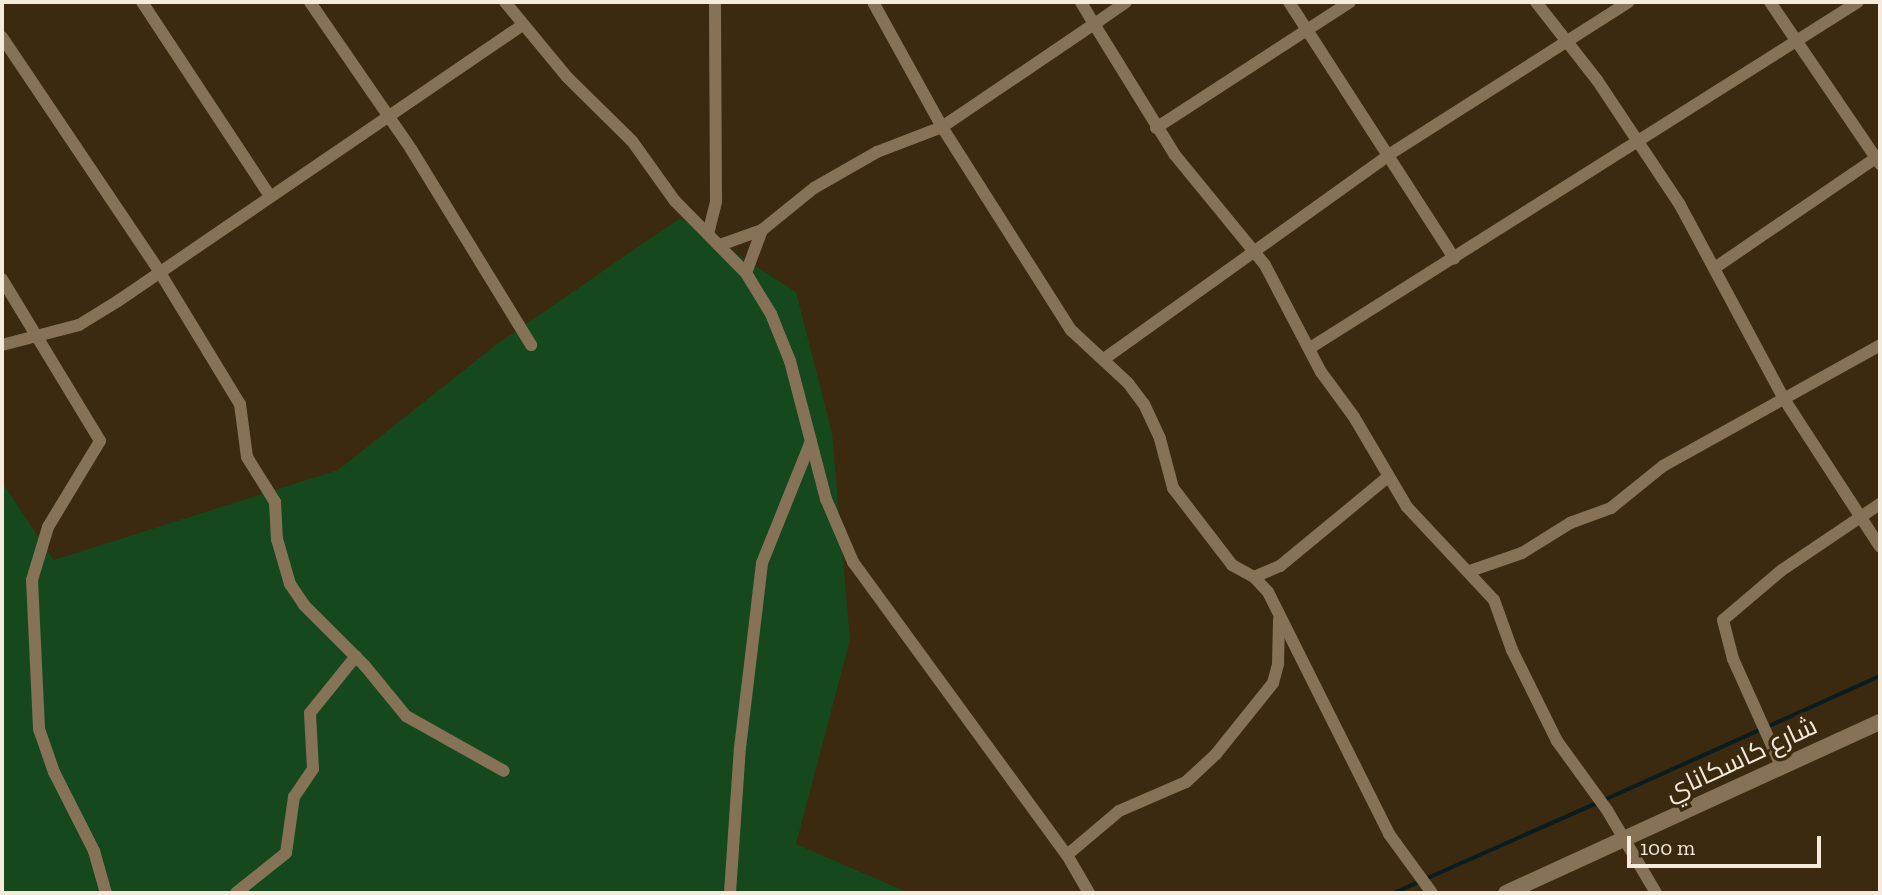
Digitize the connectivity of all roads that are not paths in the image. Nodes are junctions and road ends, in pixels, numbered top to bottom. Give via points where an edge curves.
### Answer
1 (142, 2) edge
2 (310, 2) edge
3 (505, 2) edge
4 (715, 2) edge
5 (873, 2) edge
6 (1081, 2) edge
7 (1126, 2) edge
8 (1289, 2) edge
9 (1350, 2) edge
10 (1536, 2) edge
11 (1629, 2) edge
12 (1770, 2) edge
13 (1858, 2) edge
14 (1094, 24) junction
15 (523, 25) junction
16 (1307, 29) junction
17 (2, 37) edge
18 (1565, 39) junction
19 (1796, 41) junction
20 (387, 117) junction
21 (942, 127) junction
22 (1156, 128) junction
23 (1639, 143) junction
24 (1390, 154) junction
25 (1879, 159) edge
26 (270, 196) junction
27 (762, 230) junction
28 (708, 234) junction
29 (720, 245) junction
30 (1256, 253) junction
31 (1454, 258) junction
32 (1716, 267) junction
33 (159, 271) junction
34 (746, 273) junction
35 (2, 279) edge
36 (37, 338) junction
37 (2, 345) edge
38 (531, 345) dead end
39 (1880, 345) edge
40 (1310, 348) junction
41 (1104, 359) junction
42 (1784, 399) junction
43 (811, 442) junction
44 (1388, 477) junction
45 (1880, 504) edge
46 (1862, 516) junction
47 (1880, 547) edge
48 (1280, 566) junction
49 (1470, 571) junction
50 (1254, 577) junction
51 (1268, 592) junction
52 (1279, 615) junction
53 (356, 656) junction
54 (1880, 722) edge
55 (1782, 768) junction
56 (504, 771) dead end
57 (1624, 840) junction
58 (1066, 855) junction
59 (105, 893) edge
60 (236, 893) edge
61 (730, 893) edge
62 (1089, 893) edge
63 (1432, 893) edge
64 (1506, 893) edge
65 (1656, 893) edge

1 - 26 street
2 - 20 street
3 - 15 street
4 - 28 street via 716,201
5 - 21 street
6 - 14 street
7 - 14 street
8 - 16 street
9 - 16 street
10 - 18 street
11 - 18 street
12 - 19 street
13 - 19 street
14 - 21 street
14 - 22 street
15 - 20 street
15 - 28 street via 632,141 675,201
16 - 22 street
16 - 24 street
17 - 33 street
18 - 23 street
18 - 24 street
19 - 23 street
19 - 25 street
20 - 26 street
20 - 38 street
21 - 27 street via 877,152 814,188
21 - 41 street via 1071,330
22 - 30 street
23 - 31 street
23 - 32 street
24 - 30 street
24 - 31 street
25 - 32 street
26 - 33 street
27 - 29 street
27 - 34 street
28 - 29 street
29 - 34 street
30 - 40 street
30 - 41 street via 1183,299
31 - 40 street
32 - 42 street via 1748,337
33 - 36 street via 79,325
33 - 53 street via 240,404 247,457 275,502 277,539 290,584 304,605
34 - 43 street via 771,314 790,361
35 - 36 street
36 - 37 street
36 - 59 street via 100,441 48,527 32,580 39,729 54,772 94,850
39 - 42 street
40 - 44 street
41 - 50 street via 1128,383 1154,422 1173,488 1232,565
42 - 46 street
42 - 49 street via 1663,466 1611,508 1570,523 1522,552
43 - 58 street via 826,499 853,562
43 - 61 street via 762,563 740,748
44 - 48 street
44 - 49 street via 1407,507
45 - 46 street
46 - 47 street
46 - 55 street via 1782,570 1723,620 1733,659
48 - 50 street
48 - 51 street
49 - 57 street via 1494,600 1512,650 1557,741
50 - 51 street
51 - 52 street
52 - 58 street via 1273,683 1216,754 1186,782 1119,811
52 - 63 street via 1388,834
53 - 56 street via 406,716
53 - 60 street via 317,698 310,713 313,768 291,809 286,853
54 - 55 street, شارع كاسكاناي
55 - 57 street, شارع كاسكاناي
57 - 64 street, شارع كاسكاناي
57 - 65 street
58 - 62 street

